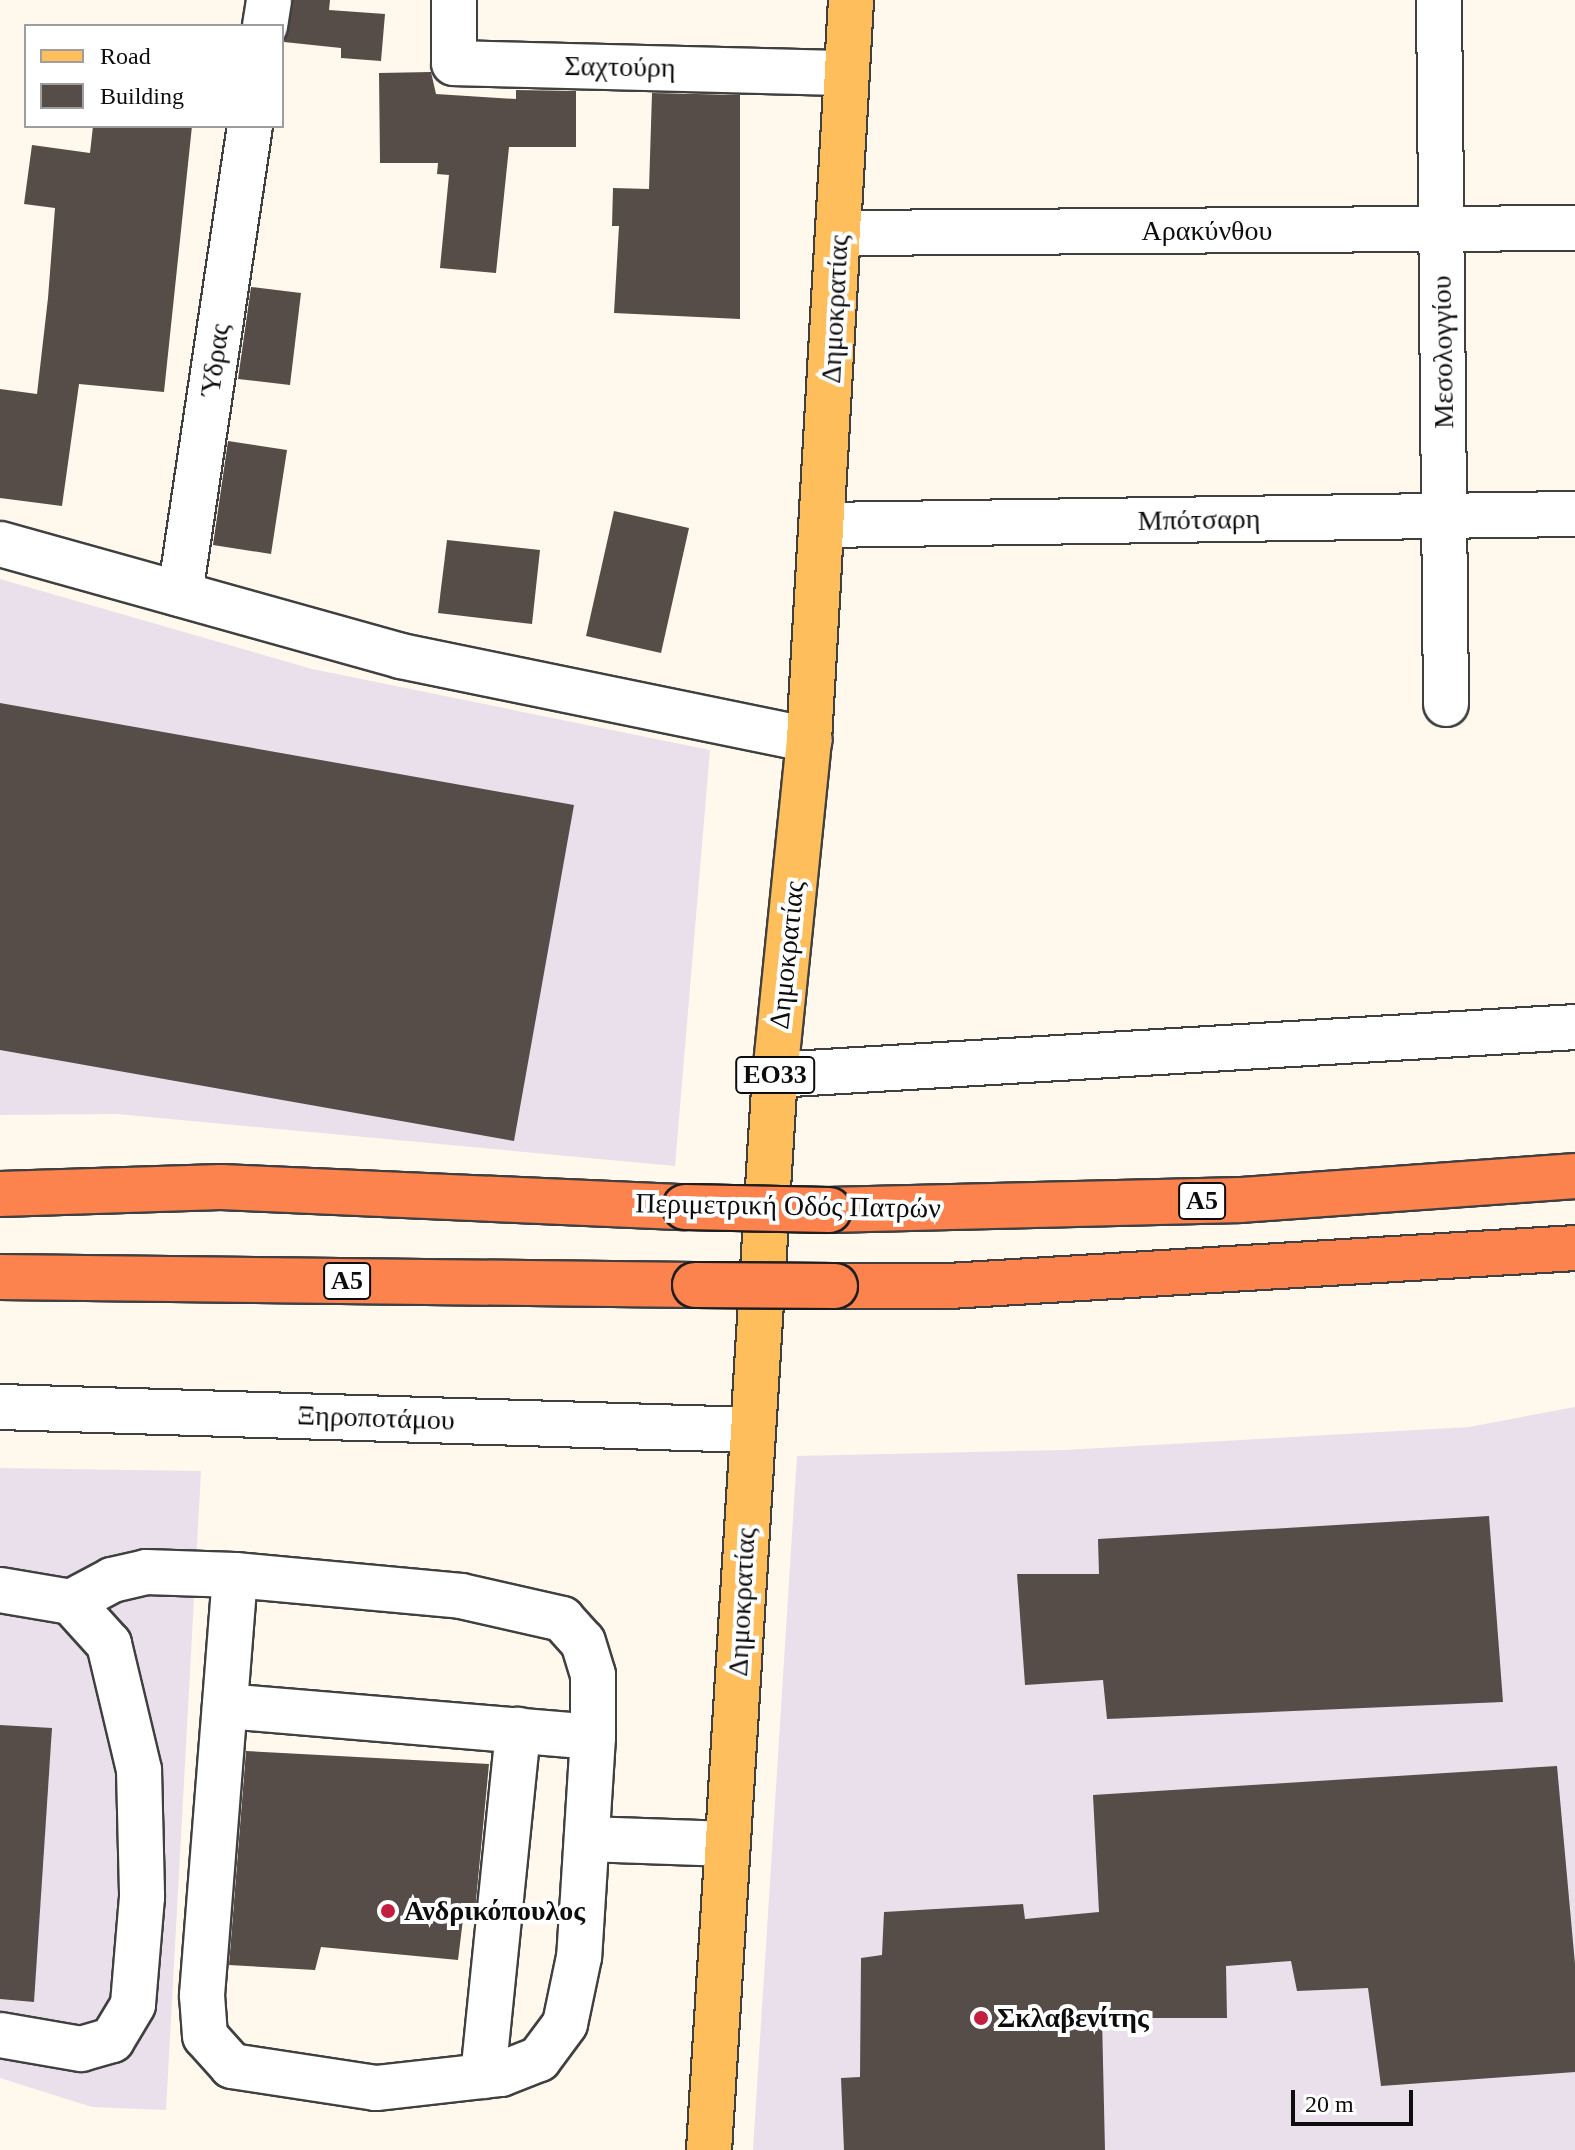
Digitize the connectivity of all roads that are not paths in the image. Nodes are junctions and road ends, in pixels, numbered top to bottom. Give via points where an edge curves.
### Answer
1 (269, 0) edge
2 (454, 0) edge
3 (851, 0) edge
4 (1439, 0) edge
5 (265, 24) edge
6 (847, 73) junction
7 (250, 128) edge
8 (1575, 228) edge
9 (1442, 230) junction
10 (840, 233) junction
11 (1575, 514) edge
12 (1445, 517) junction
13 (822, 525) junction
14 (0, 544) edge
15 (180, 594) junction
16 (1446, 704) dead end
17 (809, 740) junction
18 (1575, 1027) edge
19 (775, 1075) junction
20 (1575, 1176) edge
21 (0, 1194) edge
22 (1575, 1248) edge
23 (0, 1277) edge
24 (0, 1407) edge
25 (752, 1430) junction
26 (235, 1575) junction
27 (0, 1590) edge
28 (71, 1602) junction
29 (225, 1706) junction
30 (518, 1730) junction
31 (593, 1737) junction
32 (587, 1839) junction
33 (728, 1844) junction
34 (0, 2035) edge
35 (483, 2076) junction
36 (709, 2150) edge

1 - 5 street
2 - 6 street, Σαχτούρη via 454,63
3 - 6 main road, Δημοκρατίας / ΕΟ33
4 - 9 street, Μεσολογγίου
6 - 10 main road, Δημοκρατίας / ΕΟ33
7 - 15 street, Ύδρας
8 - 9 street, Αρακύνθου
9 - 10 street, Αρακύνθου
9 - 12 street, Μεσολογγίου
10 - 13 main road, Δημοκρατίας / ΕΟ33
11 - 12 street, Μπότσαρη
12 - 13 street, Μπότσαρη
12 - 16 street, Μεσολογγίου
13 - 17 main road, Δημοκρατίας / ΕΟ33
14 - 15 street
15 - 17 street via 527,685
17 - 19 main road, Δημοκρατίας / ΕΟ33
18 - 19 street
19 - 25 main road, Δημοκρατίας / ΕΟ33
20 - 21 highway, Περιμετρική Οδός Πατρών / Α5, bridge via 1240,1200 829,1210 221,1187
22 - 23 highway, Α5, bridge via 965,1286
24 - 25 street, Ξηροποτάμου
25 - 33 main road, Δημοκρατίας / ΕΟ33
26 - 28 street via 146,1572 112,1580
26 - 29 street
26 - 31 street via 461,1596 562,1619 583,1642 593,1675
27 - 28 street
28 - 34 street via 109,1644 139,1770 142,1897 133,2005 112,2040 81,2049
29 - 30 street
29 - 35 street via 205,2036 232,2066 376,2088
30 - 31 street
30 - 35 street
31 - 32 street
32 - 33 street
32 - 35 street via 579,1957 565,2024 539,2059
33 - 36 main road, Δημοκρατίας / ΕΟ33

